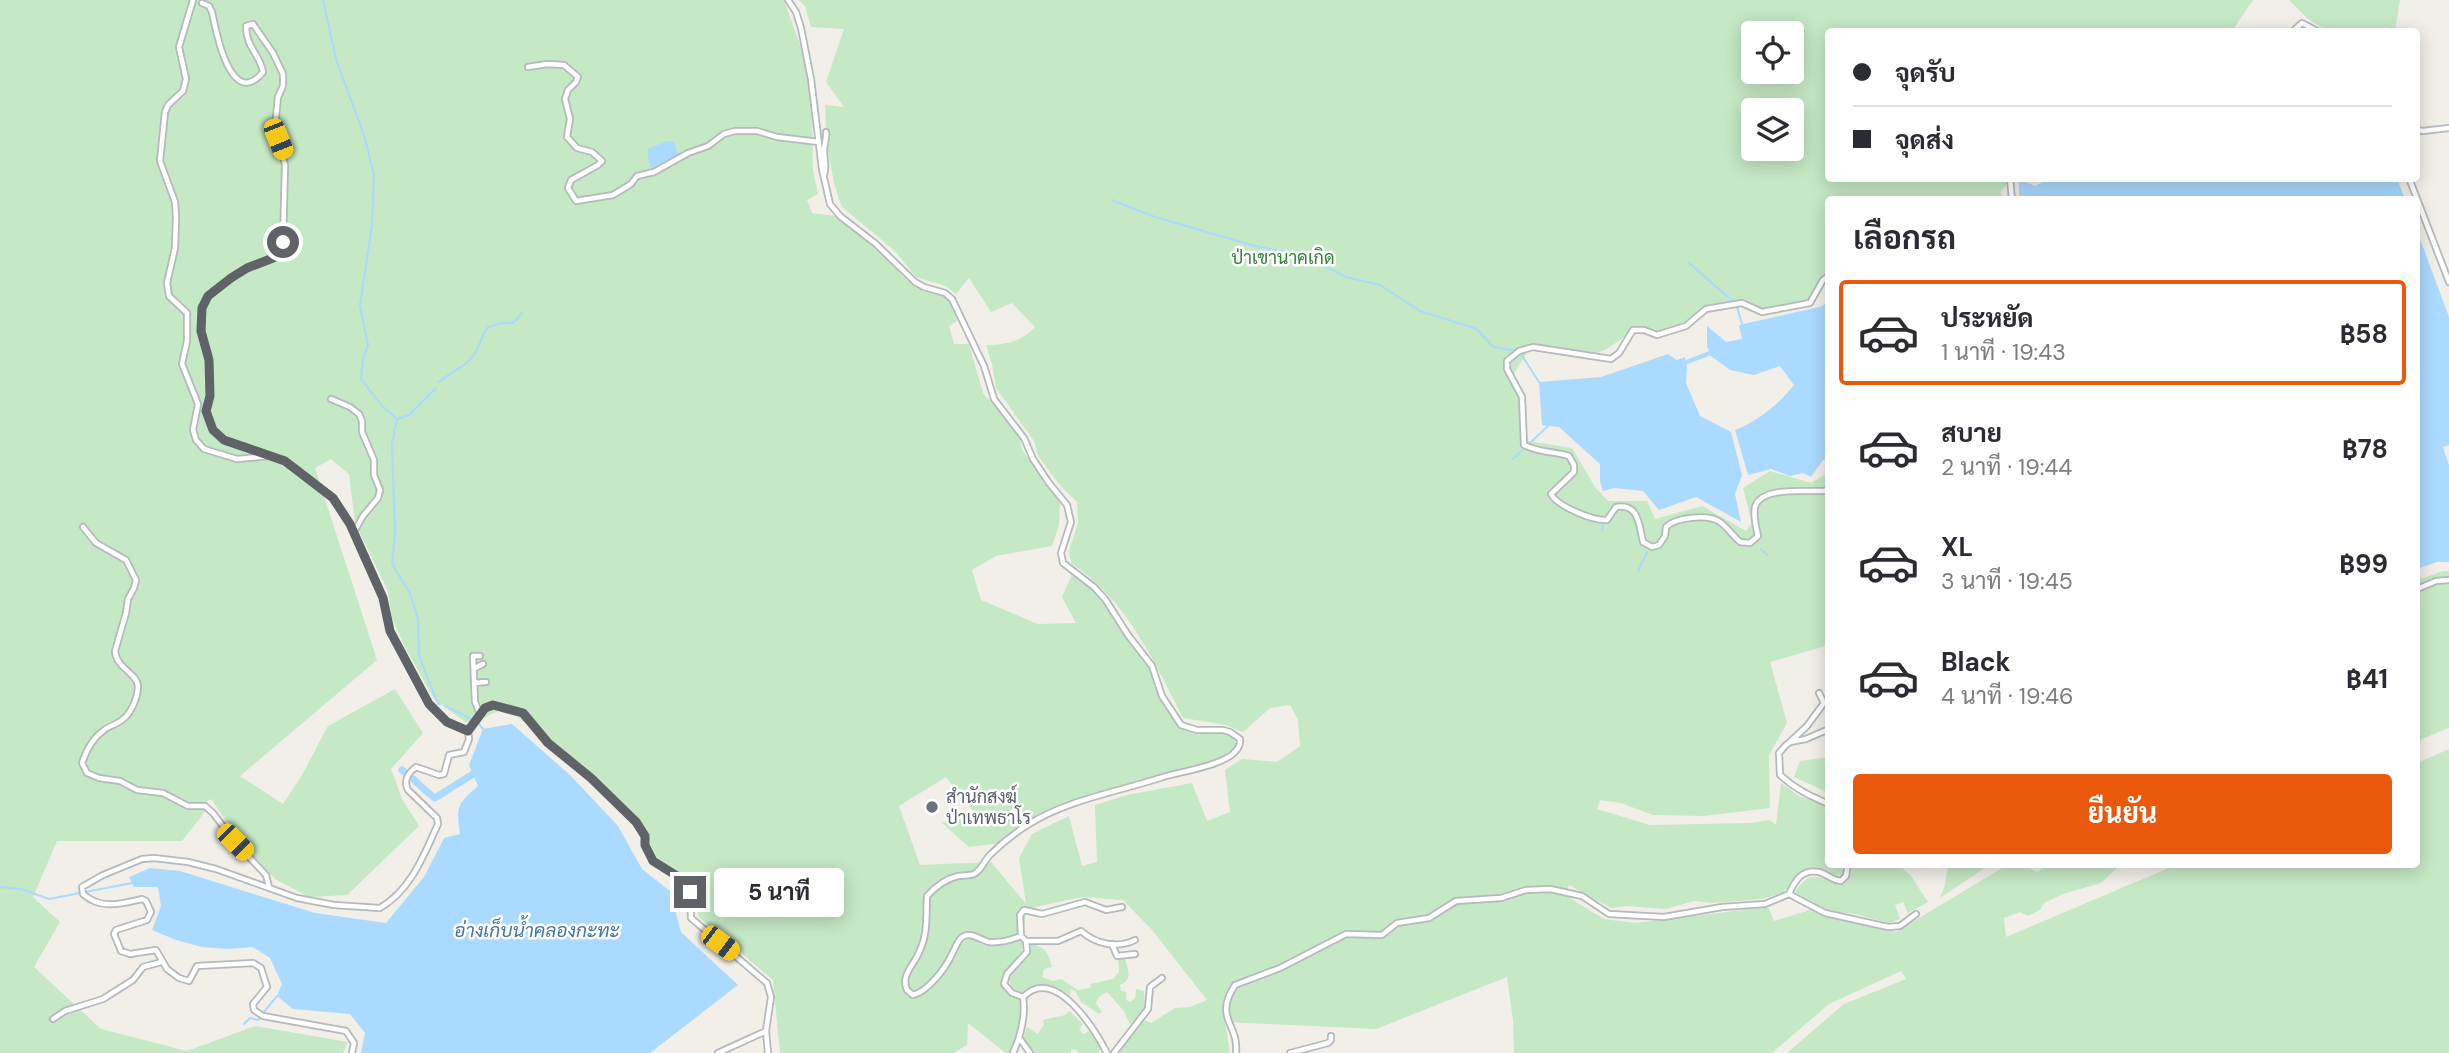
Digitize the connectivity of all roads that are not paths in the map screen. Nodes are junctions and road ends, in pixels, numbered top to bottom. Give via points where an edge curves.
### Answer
1 (193, 0) edge
2 (788, 0) edge
3 (202, 3) dead end
4 (2296, 28) edge
5 (2311, 28) edge
6 (528, 67) dead end
7 (2449, 128) edge
8 (2420, 130) edge
9 (826, 132) dead end
10 (819, 142) junction
11 (824, 176) junction
12 (2420, 207) edge
13 (1825, 279) edge
14 (2449, 282) edge
15 (331, 399) dead end
16 (270, 456) dead end
17 (1825, 491) edge
18 (83, 527) dead end
19 (353, 533) junction
20 (2449, 580) edge
21 (2420, 588) edge
22 (480, 656) dead end
23 (483, 664) dead end
24 (475, 668) junction
25 (486, 682) dead end
26 (474, 683) junction
27 (1819, 693) dead end
28 (480, 714) junction
29 (468, 731) junction
30 (1825, 731) edge
31 (1790, 742) junction
32 (1825, 802) edge
33 (1847, 868) edge
34 (269, 887) junction
35 (1789, 894) junction
36 (1122, 907) dead end
37 (1916, 914) dead end
38 (1021, 936) junction
39 (1135, 940) dead end
40 (1026, 941) junction
41 (1112, 944) junction
42 (1135, 954) dead end
43 (161, 962) junction
44 (1162, 978) dead end
45 (1023, 997) junction
46 (53, 1019) dead end
47 (766, 1031) junction
48 (1331, 1036) dead end
49 (1019, 1038) junction
50 (1106, 1052) edge
51 (352, 1053) edge
52 (718, 1053) edge
53 (768, 1053) edge
54 (1013, 1053) edge
55 (1030, 1053) edge
56 (1114, 1053) edge
57 (1236, 1053) edge
58 (1290, 1053) edge

1 - 16 street via 179,47 186,79 183,92 165,112 160,161 176,209 169,296 187,313 182,364 198,404 193,430 196,440 204,449 237,459
2 - 10 street via 802,28
3 - 19 street via 212,12 223,58 234,77 246,82 263,72 248,45 246,26 253,24 274,53 283,74 275,126 285,165 280,252 231,278 208,296 202,308 210,383 206,411 219,437 285,461 333,498
4 - 5 street via 2302,23
6 - 10 street via 564,65 578,77 565,99 570,120 567,138 602,161 571,180 568,188 576,201 613,195 637,176 735,131
7 - 8 street
9 - 11 street
10 - 11 street
11 - 38 street via 830,204 840,216 915,282 952,299 984,366 994,399 1068,505 1071,522 1061,554 1063,563 1105,599 1152,666 1172,714 1188,729 1223,730 1240,739 1237,752 1201,769 1070,804 1038,818 988,856 973,874 936,885 927,896 921,948 905,975 905,985 913,995 923,991 965,936 988,942
12 - 14 street
13 - 17 street via 1810,303 1762,312 1742,303 1706,309 1686,326 1657,335 1633,330 1612,359 1533,347 1507,361 1522,397 1524,445 1569,456 1574,465 1574,472 1551,494 1555,501 1598,520 1607,520 1616,507 1625,505 1639,520 1643,542 1652,547 1660,545 1672,521 1711,518 1740,542 1750,543 1758,536 1755,508 1768,492
15 - 19 street via 359,414 380,490
18 - 34 street via 96,543 126,560 135,580 115,651 121,667 136,679 138,687 126,717 92,742 82,763 87,773 137,790 163,793 188,806 205,806 266,875
19 - 29 street via 383,598 390,631 429,704 447,722
20 - 21 street
22 - 24 street via 473,656
23 - 24 street
24 - 26 street
25 - 26 street
26 - 28 street
27 - 31 street via 1824,704
28 - 29 street
28 - 47 street via 493,705 523,713 548,743 636,822 653,861 685,881 691,918 767,983 771,997
29 - 34 street via 467,746 449,755 443,774 416,766 406,778 408,790 438,824 414,874 387,904 380,908 334,905
30 - 31 street
31 - 32 street via 1779,753 1780,775 1798,791
33 - 35 street via 1841,881 1822,872 1803,873
34 - 43 street via 198,864 154,858 133,862 82,887 83,894 106,905 146,901 151,912 147,920 116,929 114,934 121,951 156,950
35 - 37 street via 1825,913 1888,927 1900,926
35 - 57 street via 1765,904 1664,917 1609,914 1583,896 1550,889 1456,901 1429,918 1397,923 1382,935 1346,934 1235,985 1226,1002 1226,1017
36 - 38 street via 1105,910 1085,902 1042,914 1024,911
38 - 40 street
39 - 41 street
40 - 41 street via 1058,941 1081,931 1093,941
40 - 45 street via 1027,952 1004,978 1004,985
41 - 42 street via 1117,956
43 - 46 street via 143,967 133,980 103,999
43 - 51 street via 189,981 197,966 253,963 261,968 267,987 253,1004 254,1010 263,1016 346,1031 354,1043
44 - 56 street via 1150,987 1148,1009
45 - 49 street
45 - 50 street via 1045,989 1061,994 1093,1027
47 - 52 street
47 - 53 street
48 - 58 street via 1328,1043
49 - 54 street
49 - 55 street

